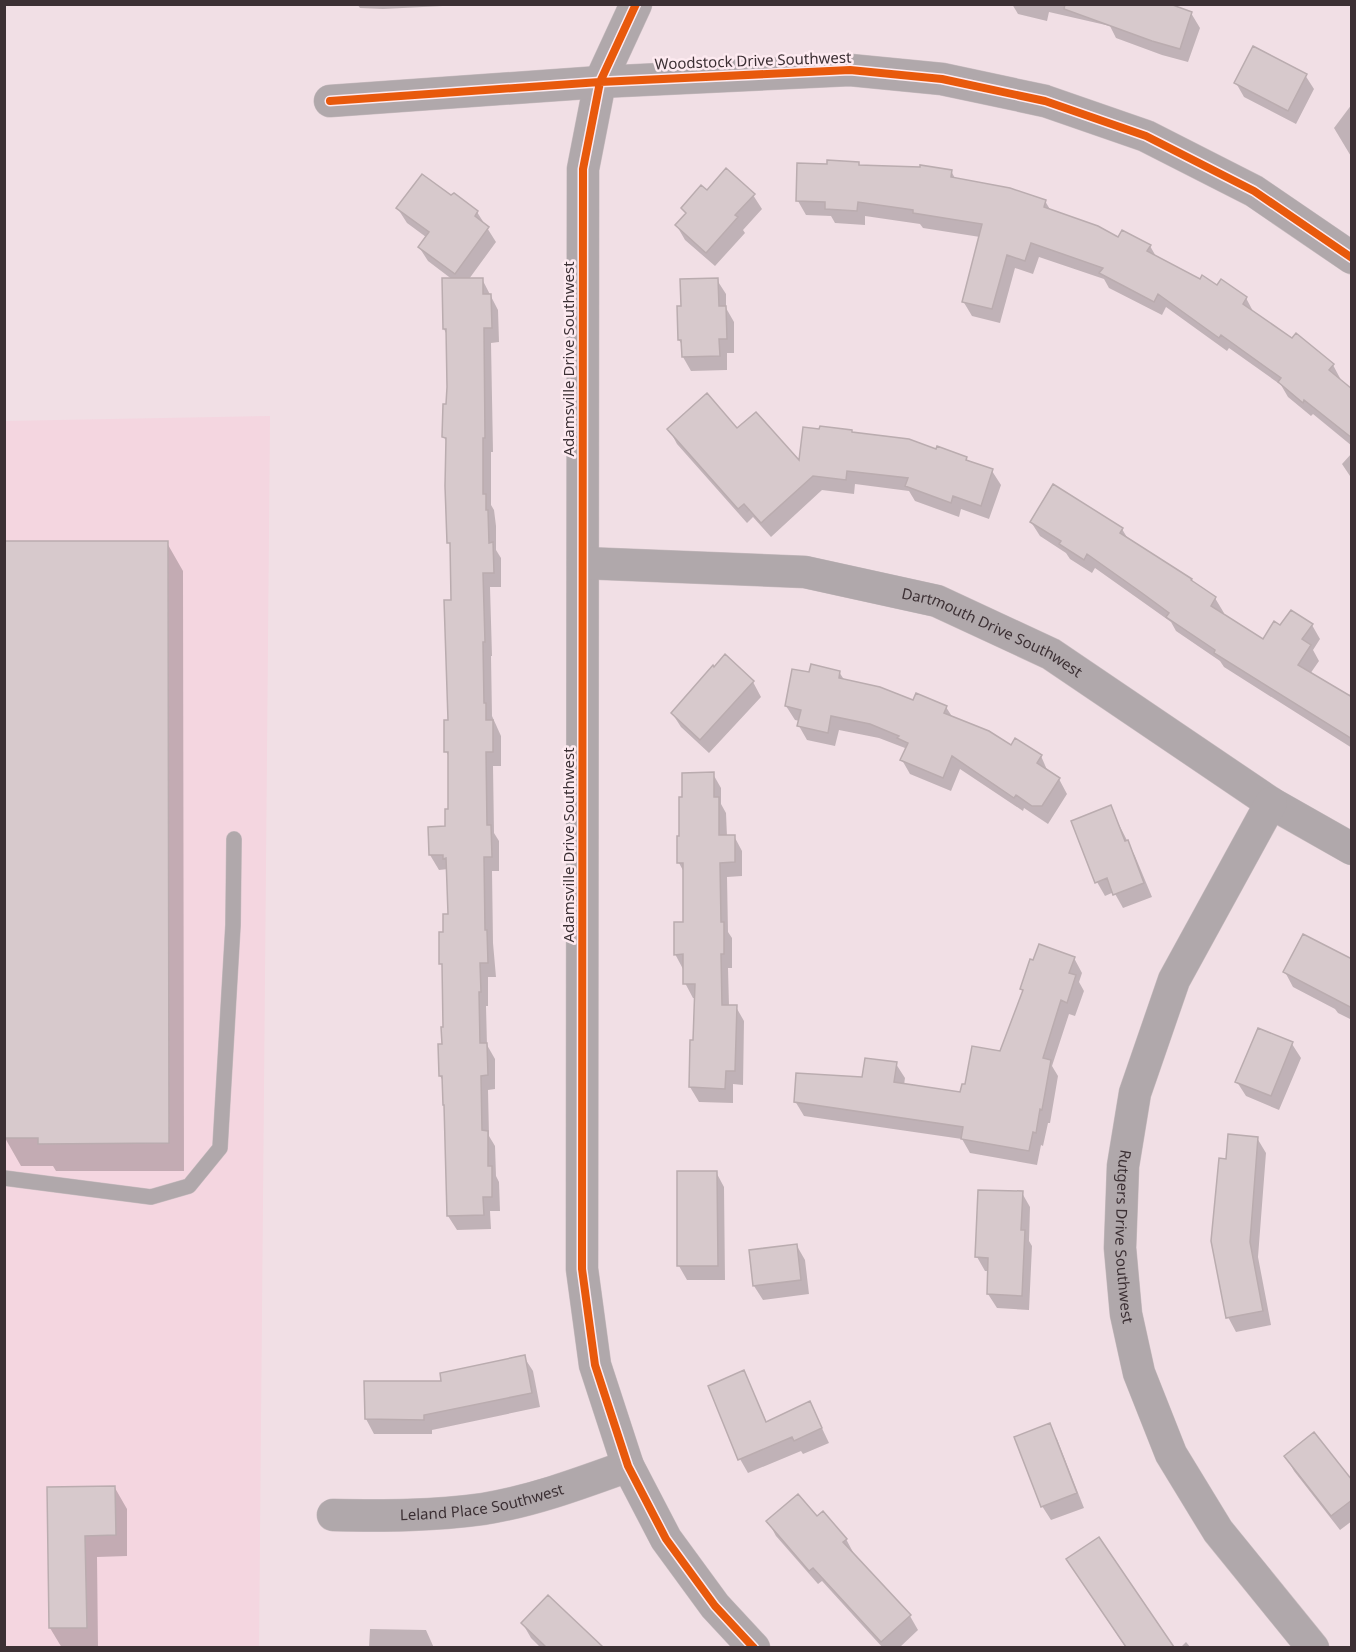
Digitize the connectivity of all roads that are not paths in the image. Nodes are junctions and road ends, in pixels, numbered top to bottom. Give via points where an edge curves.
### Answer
1 (636, 4) edge
2 (600, 82) junction
3 (330, 101) dead end
4 (1352, 258) edge
5 (583, 563) junction
6 (1271, 803) junction
7 (234, 839) dead end
8 (1352, 849) edge
9 (4, 1178) edge
10 (628, 1466) junction
11 (333, 1515) dead end
12 (754, 1647) edge
13 (1313, 1647) edge

1 - 2 street, Adamsville Drive Southwest
2 - 3 street, Woodstock Drive Southwest
2 - 4 street, Woodstock Drive Southwest via 850,70 942,79 1045,101 1146,136 1254,191
2 - 5 street, Adamsville Drive Southwest via 583,169
5 - 6 street, Dartmouth Drive Southwest via 805,572 937,601 1051,654
5 - 10 street, Adamsville Drive Southwest via 582,1269 595,1365
6 - 8 street, Dartmouth Drive Southwest
6 - 13 street, Rutgers Drive Southwest via 1174,980 1135,1093 1123,1166 1120,1248 1126,1314 1139,1373 1171,1454 1218,1531
7 - 9 lane via 220,1148 189,1186 151,1197
10 - 11 street, Leland Place Southwest via 557,1492 484,1509 408,1516
10 - 12 street, Adamsville Drive Southwest via 666,1539 715,1606

